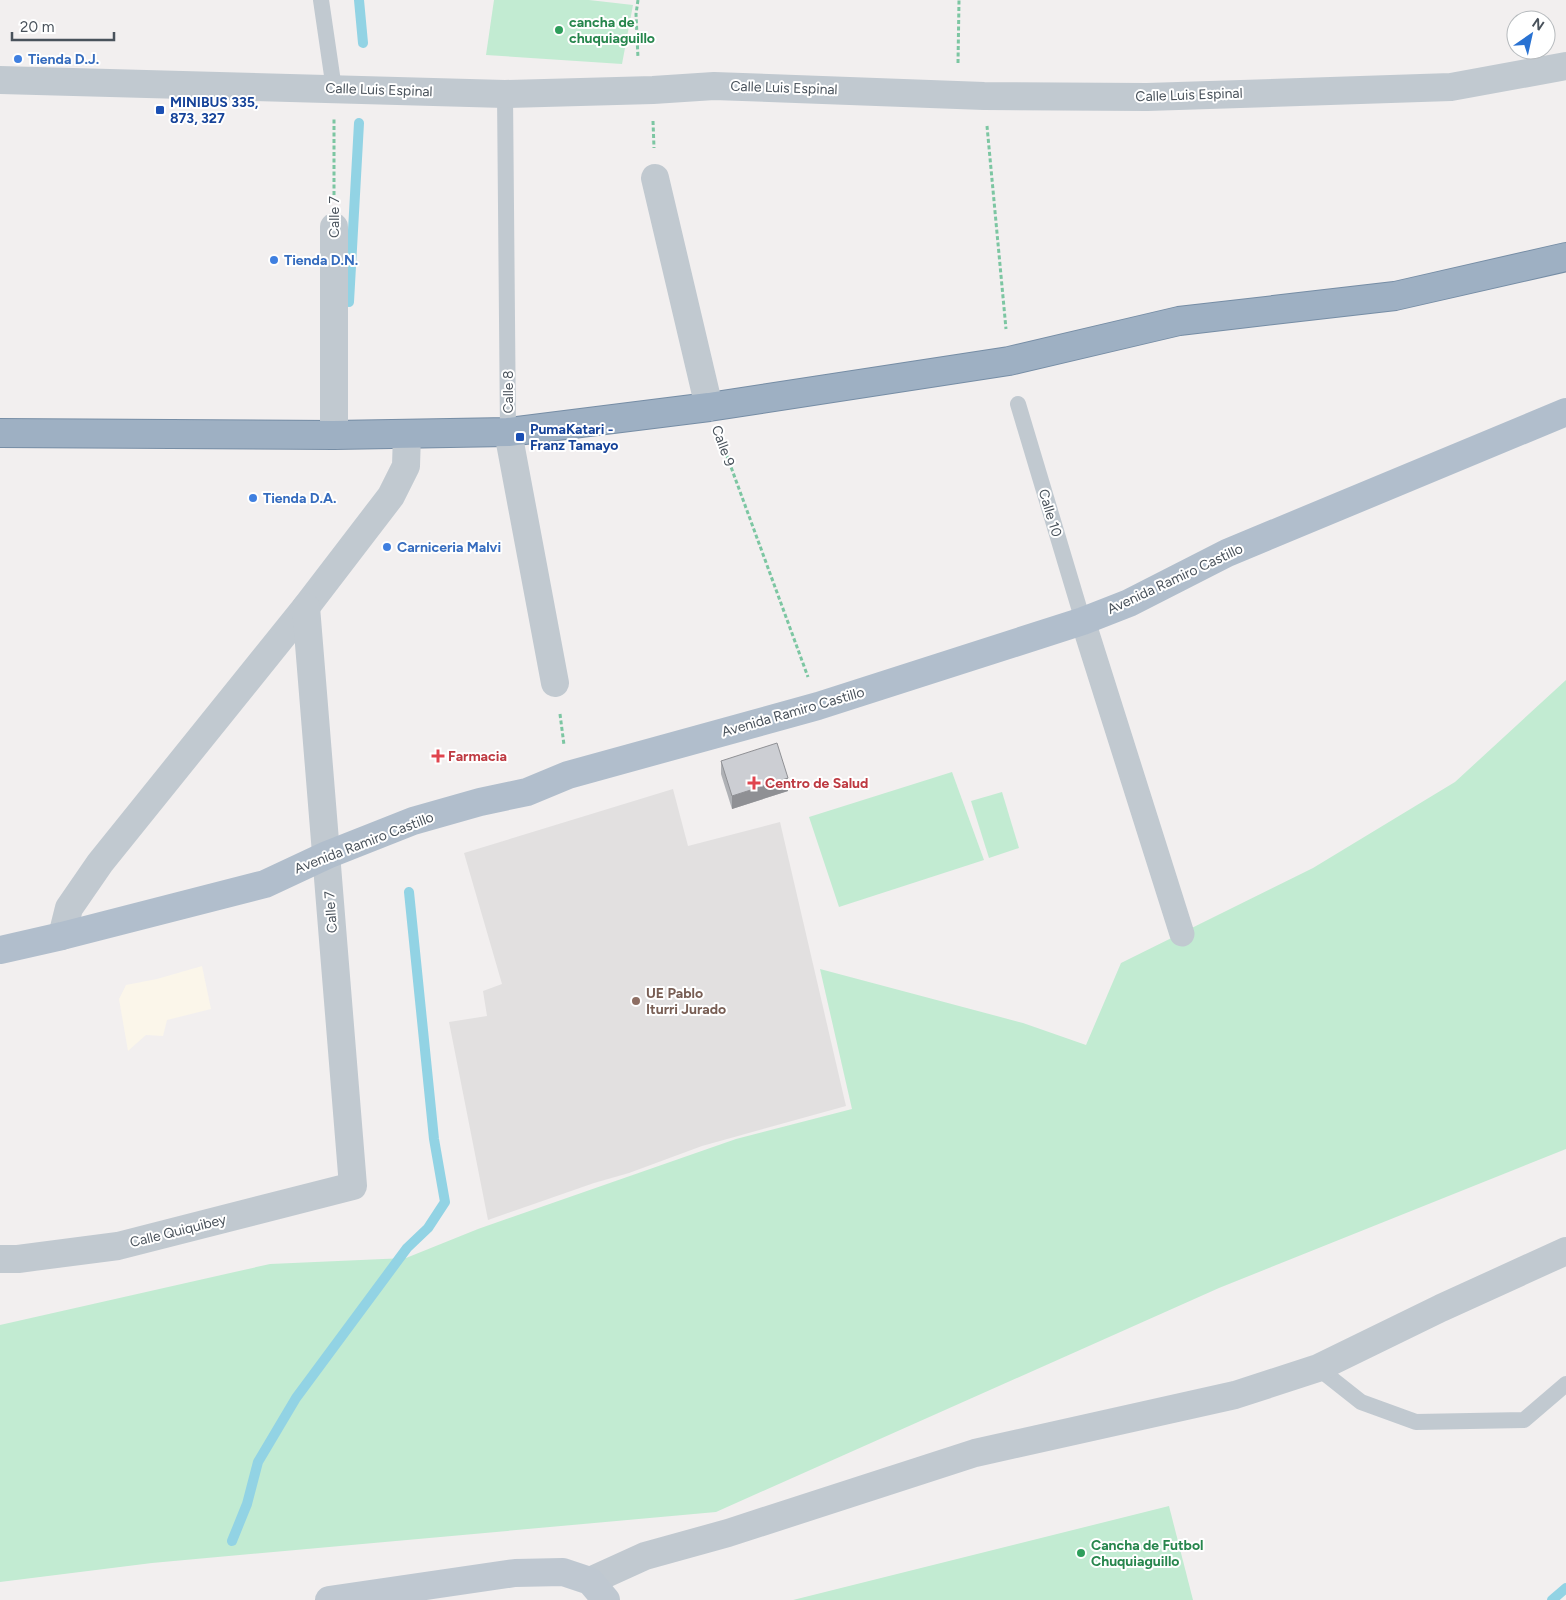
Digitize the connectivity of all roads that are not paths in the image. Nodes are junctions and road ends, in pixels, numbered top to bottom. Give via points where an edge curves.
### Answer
1 (321, 0) edge
2 (1566, 66) edge
3 (0, 80) edge
4 (334, 89) junction
5 (505, 94) junction
6 (655, 178) dead end
7 (334, 226) road end
8 (1566, 257) edge
9 (1018, 404) dead end
10 (709, 407) junction
11 (1566, 412) edge
12 (508, 432) junction
13 (0, 433) edge
14 (407, 434) junction
15 (334, 436) junction
16 (306, 607) junction
17 (1083, 621) junction
18 (555, 682) road end
19 (327, 855) junction
20 (1182, 934) dead end
21 (62, 936) junction
22 (0, 950) edge
23 (353, 1186) joint
24 (1566, 1251) edge
25 (0, 1259) edge
26 (1318, 1368) junction
27 (1566, 1384) edge
28 (598, 1590) edge
29 (329, 1600) edge

1 - 4 lane
2 - 5 street, Calle Luis Espinal via 1452,87 1148,97 714,86
3 - 4 street, Calle Luis Espinal
4 - 5 street, Calle Luis Espinal
5 - 12 lane, Calle 8
6 - 10 street, Calle 9
7 - 15 street, Calle 7
8 - 10 highway via 1395,296 1179,321 1009,361
9 - 17 lane, Calle 10
10 - 12 highway
11 - 17 main road, Avenida Ramiro Castillo via 1227,554 1129,603
12 - 14 highway
12 - 18 street, Calle 8
13 - 15 highway
14 - 15 highway
14 - 16 street via 406,466 391,496
16 - 19 street, Calle 7
16 - 21 street via 100,863 69,908
17 - 19 main road, Avenida Ramiro Castillo via 818,706 568,775 526,792 412,821
17 - 20 street
19 - 21 main road, Avenida Ramiro Castillo via 265,884
19 - 23 street, Calle 7
21 - 22 main road, Avenida Ramiro Castillo
23 - 25 street, Calle Quiquibey via 118,1246
24 - 26 street
26 - 27 lane via 1361,1402 1416,1422 1524,1420
26 - 28 street via 1235,1395 975,1453 728,1533 645,1556
28 - 29 main road via 563,1572 515,1573

